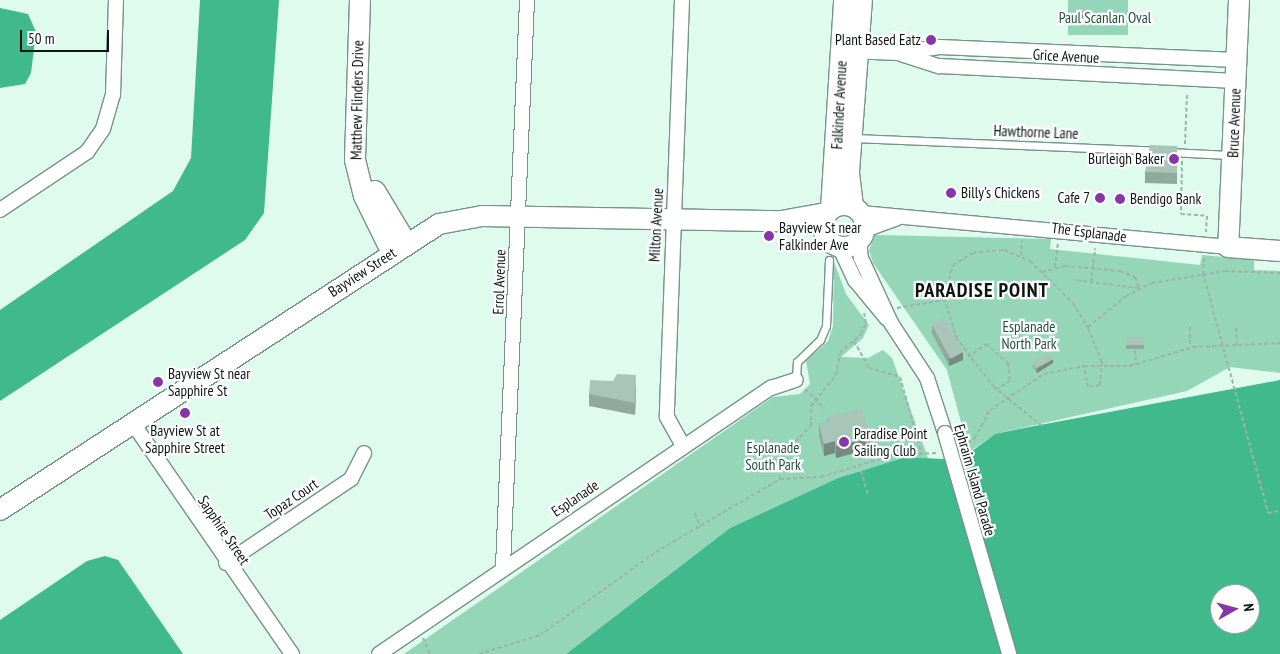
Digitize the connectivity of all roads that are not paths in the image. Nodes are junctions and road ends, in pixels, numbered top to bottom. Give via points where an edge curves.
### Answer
1 (116, 0) edge
2 (360, 0) edge
3 (372, 0) edge
4 (527, 0) edge
5 (682, 0) edge
6 (844, 0) edge
7 (862, 0) edge
8 (1239, 0) edge
9 (930, 49) junction
10 (851, 51) junction
11 (898, 53) junction
12 (1209, 59) junction
13 (1237, 60) junction
14 (930, 63) junction
15 (1208, 80) junction
16 (1236, 81) junction
17 (844, 138) junction
18 (1233, 155) junction
19 (0, 210) edge
20 (829, 211) junction
21 (518, 216) junction
22 (673, 216) junction
23 (781, 221) junction
24 (859, 222) junction
25 (831, 247) junction
26 (1228, 247) junction
27 (399, 248) junction
28 (1280, 250) edge
29 (891, 323) junction
30 (796, 380) joint
31 (132, 422) junction
32 (683, 446) junction
33 (364, 453) dead end
34 (0, 510) edge
35 (226, 563) junction
36 (503, 566) junction
37 (292, 654) edge
38 (379, 654) edge
39 (1009, 654) edge

1 - 19 street via 113,95 103,129 87,152
2 - 27 street, Matthew Flinders Drive via 355,160 366,201
3 - 27 street, Matthew Flinders Drive via 367,164 372,186
4 - 21 street, Errol Avenue
5 - 22 street, Milton Avenue
6 - 10 street, Falkinder Avenue
7 - 10 street, Falkinder Avenue
8 - 13 street, Bruce Avenue
9 - 11 street, Grice Avenue
9 - 12 street, Grice Avenue
9 - 14 street
10 - 11 street, Grice Avenue
10 - 17 street, Falkinder Avenue
11 - 14 street, Grice Avenue
12 - 13 street, Grice Avenue
12 - 15 street
13 - 16 street, Bruce Avenue
14 - 15 street, Grice Avenue
15 - 16 street, Grice Avenue
16 - 18 street, Bruce Avenue
17 - 18 lane, Hawthorne Lane
17 - 20 street, Falkinder Avenue
17 - 24 street, Falkinder Avenue via 848,183
18 - 26 street, Bruce Avenue
20 - 23 street, Bayview Street
20 - 24 street, Bayview Street
20 - 25 street, Falkinder Avenue
21 - 22 street, Bayview Street
21 - 27 street, Bayview Street via 450,220
21 - 36 street, Errol Avenue
22 - 23 street, Bayview Street
22 - 32 street, Milton Avenue via 666,417
23 - 25 street, Bayview Street
24 - 25 street
24 - 26 street, The Esplanade via 897,218 1059,229
24 - 29 street, Ephraim Island Parade via 861,258
25 - 29 street, Ephraim Island Parade
25 - 30 lane via 826,326 820,340 797,362
26 - 28 street, The Esplanade
27 - 31 street, Bayview Street
29 - 39 street, Ephraim Island Parade, bridge via 927,378
30 - 32 street, Esplanade via 772,388
31 - 34 street, Bayview Street
31 - 35 street, Sapphire Street
32 - 36 street, Esplanade
33 - 35 street, Topaz Court via 351,479
35 - 37 street, Sapphire Street
36 - 38 street, Esplanade

